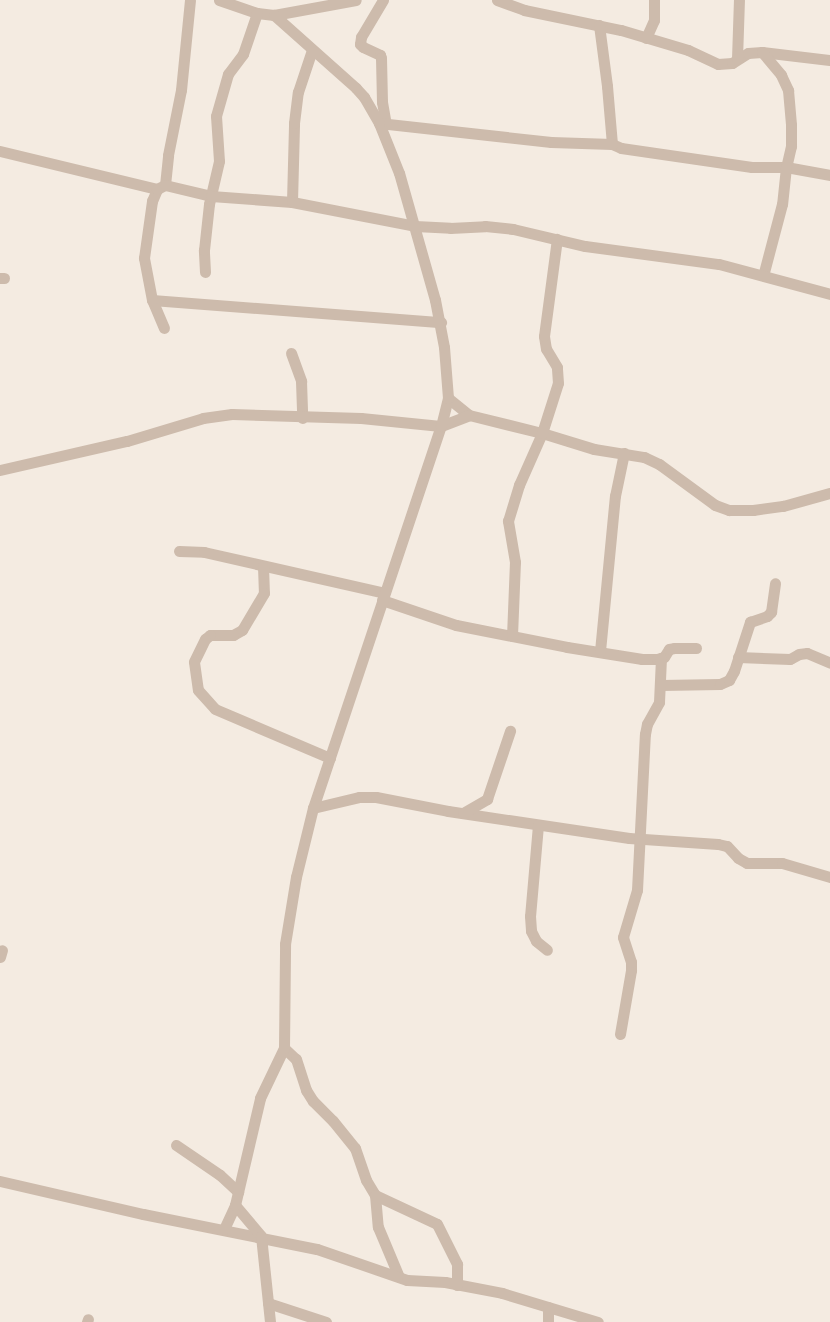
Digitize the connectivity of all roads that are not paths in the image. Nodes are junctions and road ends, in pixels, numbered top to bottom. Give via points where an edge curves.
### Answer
1 (190, 0) edge
2 (219, 0) edge
3 (356, 0) edge
4 (383, 0) edge
5 (654, 0) edge
6 (739, 0) edge
7 (503, 1) edge
8 (308, 4) edge
9 (256, 13) junction
10 (274, 15) junction
11 (602, 26) junction
12 (646, 38) junction
13 (312, 50) junction
14 (762, 52) junction
15 (737, 59) junction
16 (830, 60) edge
17 (382, 123) junction
18 (612, 144) junction
19 (0, 151) edge
20 (786, 167) junction
21 (830, 175) edge
22 (161, 187) junction
23 (211, 196) junction
24 (292, 202) junction
25 (415, 226) junction
26 (557, 239) junction
27 (205, 272) dead end
28 (763, 276) junction
29 (830, 294) edge
30 (152, 300) junction
31 (441, 322) junction
32 (164, 328) dead end
33 (291, 353) dead end
34 (448, 398) junction
35 (469, 415) junction
36 (302, 418) junction
37 (441, 426) junction
38 (542, 433) junction
39 (624, 453) junction
40 (0, 470) edge
41 (829, 493) edge
42 (179, 552) dead end
43 (263, 566) junction
44 (775, 583) dead end
45 (383, 597) junction
46 (512, 636) junction
47 (696, 648) dead end
48 (600, 651) junction
49 (738, 656) junction
50 (661, 658) junction
51 (830, 663) edge
52 (661, 685) junction
53 (510, 731) dead end
54 (330, 758) junction
55 (313, 808) junction
56 (463, 813) junction
57 (538, 825) junction
58 (641, 840) junction
59 (830, 876) edge
60 (546, 950) dead end
61 (620, 1034) dead end
62 (284, 1048) junction
63 (176, 1145) dead end
64 (0, 1181) edge
65 (238, 1192) junction
66 (375, 1195) junction
67 (235, 1205) junction
68 (224, 1229) junction
69 (261, 1236) junction
70 (399, 1277) junction
71 (457, 1285) junction
72 (268, 1303) junction
73 (548, 1308) junction
74 (270, 1322) edge
75 (326, 1322) edge
76 (548, 1322) edge
77 (598, 1322) edge

1 - 22 street via 181,90
2 - 9 street
3 - 8 street
4 - 17 street via 360,44 381,58
5 - 12 street via 654,20
6 - 15 street
7 - 11 street via 524,10
8 - 10 street
9 - 10 street
9 - 23 street via 243,54 228,74 216,116 220,150
10 - 13 street
11 - 12 street
11 - 18 street
12 - 15 street via 688,50 718,64 732,63
13 - 17 street via 356,88
13 - 24 street via 298,92
14 - 15 street via 748,53
14 - 16 street
14 - 20 street via 781,75 788,90 791,146
17 - 18 street via 551,142
17 - 25 street
18 - 20 street via 752,168
19 - 22 street
20 - 21 street
20 - 28 street via 782,204
22 - 23 street
22 - 30 street via 148,226 144,258
23 - 24 street
23 - 27 street via 204,250
24 - 25 street
25 - 26 street via 485,226
25 - 31 street
26 - 28 street via 719,264
26 - 38 street via 544,336 546,349 559,375
28 - 29 street
30 - 31 street
30 - 32 street
31 - 34 street
33 - 36 street via 301,381
34 - 35 street
34 - 37 street
35 - 37 street
35 - 38 street
36 - 37 street via 361,418
36 - 40 street via 232,414 203,418 127,441
37 - 45 street
38 - 39 street via 594,449
38 - 46 street via 519,485 508,521 516,562
39 - 41 street via 659,464 697,494 729,510 776,507
39 - 48 street via 615,496
42 - 43 street via 204,552
43 - 45 street
43 - 54 street via 264,593 242,630 233,635 210,635 205,639 194,662 198,690 215,709
44 - 49 street via 771,612 750,622
45 - 46 street via 456,625
45 - 54 street
46 - 48 street
47 - 50 street via 669,649
48 - 50 street via 642,659
49 - 51 street via 790,660 804,653
49 - 52 street via 729,680 720,684
50 - 52 street
52 - 58 street via 660,702 645,734
53 - 56 street via 487,799
54 - 55 street
55 - 56 street via 359,797 376,797
55 - 62 street via 296,877 285,944
56 - 57 street
57 - 58 street
57 - 60 street via 530,916 531,931
58 - 59 street via 727,846 738,858 748,862 782,863
58 - 61 street via 637,890 623,937 631,970
62 - 65 street via 256,1112
62 - 66 street via 296,1059 313,1101 355,1148
63 - 65 street via 220,1175
64 - 68 street
65 - 67 street
66 - 70 street via 376,1220
66 - 71 street via 437,1224 457,1264
67 - 68 street
67 - 69 street
68 - 69 street
69 - 70 street via 318,1249
69 - 72 street
70 - 71 street
71 - 73 street via 502,1293
72 - 74 street
72 - 75 street
73 - 76 street
73 - 77 street

